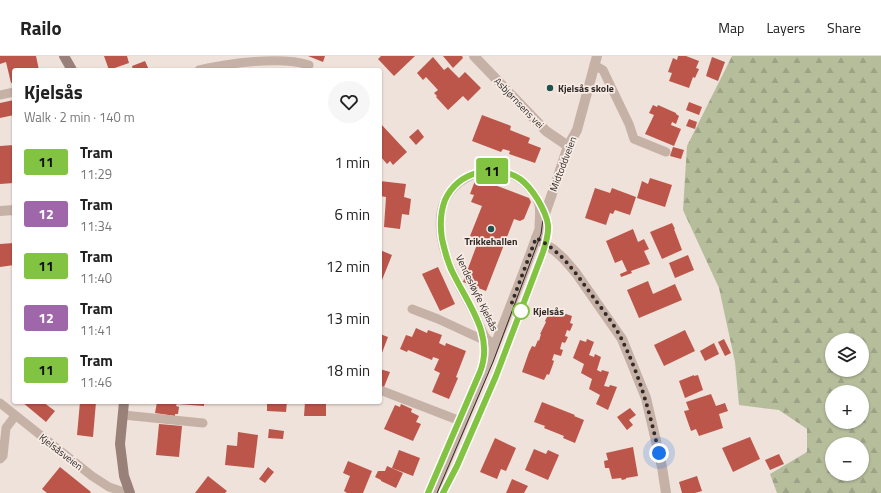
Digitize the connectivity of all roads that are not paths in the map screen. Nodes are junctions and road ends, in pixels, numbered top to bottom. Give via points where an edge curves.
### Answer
1 (64, 56) edge
2 (474, 56) edge
3 (596, 60) edge
4 (309, 65) dead end
5 (71, 68) edge
6 (208, 68) edge
7 (12, 92) edge
8 (0, 94) edge
9 (568, 146) junction
10 (666, 152) dead end
11 (12, 210) edge
12 (0, 211) edge
13 (537, 234) junction
14 (412, 309) dead end
15 (495, 346) junction
16 (382, 391) edge
17 (0, 404) edge
18 (124, 404) edge
19 (123, 415) junction
20 (15, 416) junction
21 (463, 422) junction
22 (203, 423) dead end
23 (3, 429) edge
24 (0, 459) edge
25 (128, 493) edge
26 (433, 493) edge
27 (666, 493) edge

1 - 5 main road
2 - 9 street, Asbjørnsens vei via 546,131
3 - 9 street, Midtoddveien via 577,130
3 - 10 lane via 634,139
4 - 6 lane via 299,61 283,60
7 - 8 lane
9 - 13 street, Midtoddveien
11 - 12 street
13 - 15 street, Midtoddveien
13 - 15 lane, Vendesløyfe Kjelsås via 539,203 535,196 520,179 501,172 482,172 465,178 449,192 443,206 441,228 448,262 485,336
13 - 27 street via 576,272 622,339 646,398
14 - 15 lane
15 - 21 street, Midtoddveien
16 - 21 lane
17 - 20 lane, Kjelsåsveien
18 - 19 main road, Kjelsåsveien
19 - 22 lane
19 - 25 main road, Kjelsåsveien via 120,444
20 - 23 lane
20 - 25 lane, Kjelsåsveien via 109,487
21 - 26 street, Midtoddveien
23 - 24 lane via 3,456

